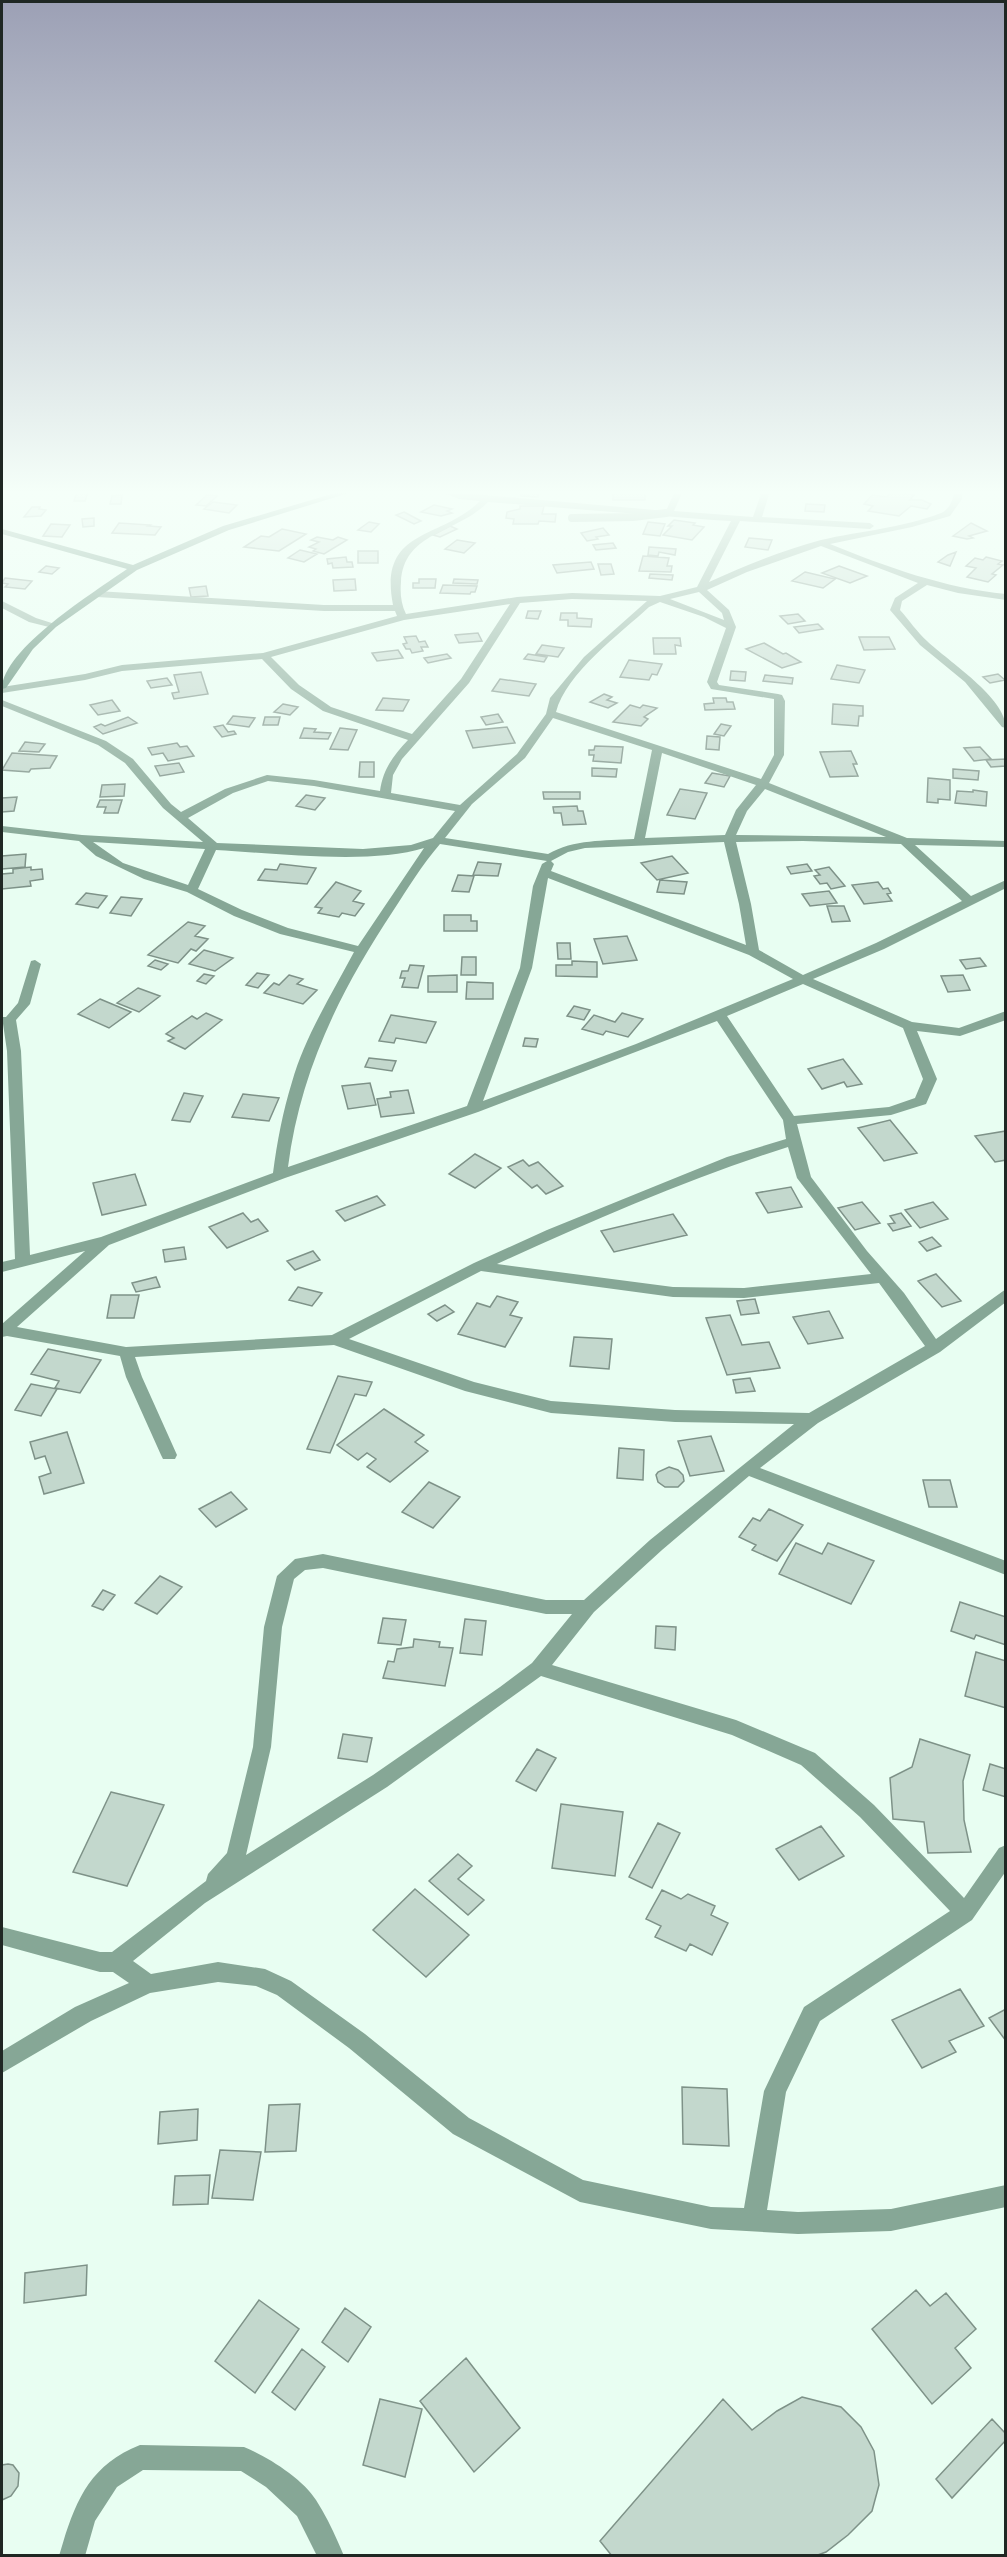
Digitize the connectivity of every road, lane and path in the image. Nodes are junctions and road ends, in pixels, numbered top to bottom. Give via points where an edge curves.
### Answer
1 (12, 610) edge
2 (74, 610) edge
3 (359, 610) edge
4 (424, 610) edge
5 (510, 610) edge
6 (640, 610) edge
7 (693, 610) edge
8 (724, 610) edge
9 (895, 610) edge
10 (400, 613) junction
11 (53, 625) junction
12 (731, 627) junction
13 (264, 656) junction
14 (2, 688) edge
15 (2, 703) edge
16 (550, 714) junction
17 (1005, 725) edge
18 (413, 738) junction
19 (657, 750) junction
20 (763, 783) junction
21 (385, 796) junction
22 (462, 809) junction
23 (181, 817) junction
24 (2, 829) edge
25 (82, 838) junction
26 (729, 838) junction
27 (437, 840) junction
28 (903, 840) junction
29 (639, 842) junction
30 (1005, 844) edge
31 (213, 845) junction
32 (550, 858) junction
33 (545, 873) junction
34 (1005, 883) edge
35 (191, 890) junction
36 (969, 901) junction
37 (361, 950) junction
38 (753, 952) junction
39 (35, 964) dead end
40 (802, 979) junction
41 (720, 1015) junction
42 (1005, 1015) edge
43 (6, 1021) edge
44 (909, 1026) junction
45 (473, 1109) junction
46 (790, 1120) junction
47 (793, 1141) junction
48 (280, 1175) junction
49 (105, 1241) junction
50 (23, 1262) junction
51 (479, 1266) junction
52 (2, 1267) edge
53 (883, 1278) junction
54 (1005, 1295) edge
55 (3, 1331) edge
56 (335, 1340) junction
57 (934, 1348) junction
58 (126, 1352) junction
59 (812, 1419) junction
60 (170, 1455) dead end
61 (747, 1469) junction
62 (1005, 1568) edge
63 (588, 1607) junction
64 (538, 1668) junction
65 (1005, 1854) edge
66 (198, 1898) junction
67 (965, 1913) junction
68 (2, 1936) edge
69 (116, 1962) junction
70 (148, 1984) junction
71 (2, 2063) edge
72 (1005, 2196) edge
73 (754, 2220) junction
74 (72, 2556) edge
75 (331, 2556) edge

1 - 11 street
2 - 11 main road
3 - 10 street
4 - 10 street
5 - 18 street via 465,681
6 - 16 street via 587,659 555,698
7 - 12 street
8 - 12 street
9 - 17 street via 923,643 969,680
10 - 13 street
11 - 14 main road via 30,647
12 - 20 street via 712,682 715,687 780,701 779,755
13 - 14 street via 122,668
13 - 18 street via 294,687 327,709
15 - 23 street via 102,743 129,761
16 - 19 street
16 - 22 street via 521,756
18 - 21 street via 388,775
19 - 20 street
19 - 29 street
20 - 26 street via 742,810
20 - 28 street
21 - 22 street
21 - 23 street via 267,778 229,791
22 - 27 street
23 - 31 street
24 - 25 street
25 - 31 street
25 - 35 street via 119,865
26 - 28 street
26 - 29 street
26 - 38 street
27 - 31 street via 412,848 363,852
27 - 32 street
27 - 37 street
28 - 30 street
28 - 36 street
29 - 32 street via 585,845
31 - 35 street
32 - 33 street
33 - 38 street
33 - 45 street via 526,968
34 - 36 street
35 - 37 street via 284,931
36 - 40 street via 880,946
37 - 48 street via 318,1032 299,1080
38 - 40 street
39 - 43 street via 24,1004
40 - 41 street
40 - 44 street
41 - 45 street
41 - 46 street
42 - 44 street via 960,1032
43 - 50 street via 14,1051
44 - 46 street via 930,1080 921,1101 891,1111
45 - 48 street
46 - 47 street
47 - 51 street via 732,1160
47 - 53 street via 804,1178
48 - 49 street
49 - 50 street
49 - 55 street
50 - 52 street
51 - 53 street via 673,1292 744,1293
51 - 56 street
53 - 57 street
54 - 57 street
55 - 58 street
56 - 58 street
56 - 59 street via 471,1387 552,1407 675,1416
57 - 59 street
58 - 60 street
59 - 61 street
61 - 62 street
61 - 63 street
63 - 64 street
63 - 66 street via 546,1606 322,1561 301,1564 286,1576 273,1627 262,1747 236,1857
64 - 66 street via 380,1781
64 - 67 street via 736,1728 808,1758 867,1811
65 - 67 street
66 - 69 street
67 - 73 street via 812,2014 775,2091
68 - 69 street via 100,1962
69 - 70 street
70 - 71 street via 83,2014
70 - 73 street via 218,1972 258,1976 284,1988 357,2041 461,2126 580,2191 711,2218
72 - 73 street via 891,2220
74 - 75 street via 84,2515 108,2478 140,2457 244,2459 275,2478 306,2507

